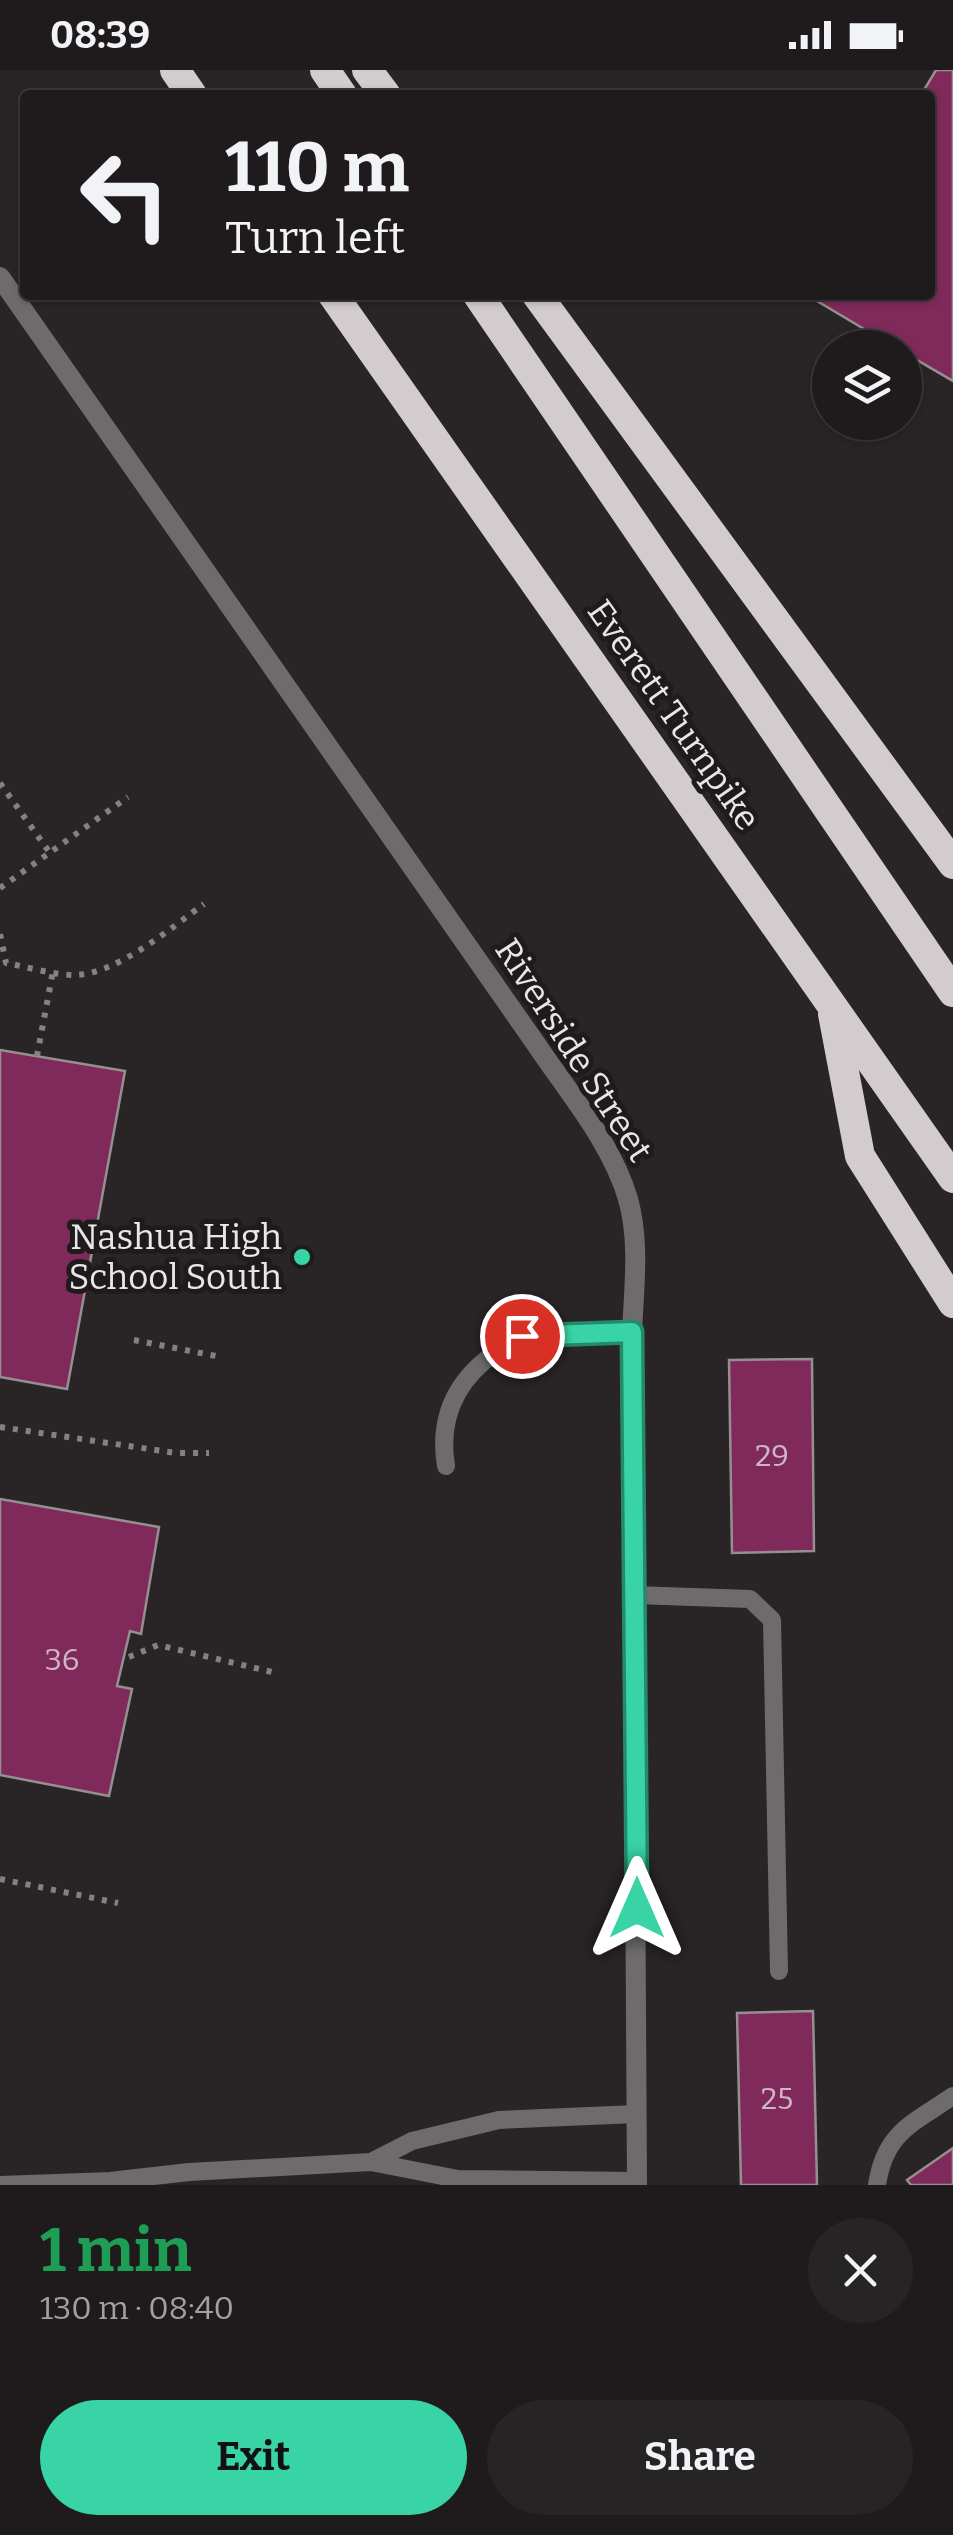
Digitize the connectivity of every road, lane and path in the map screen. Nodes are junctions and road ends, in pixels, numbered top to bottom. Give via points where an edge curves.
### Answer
1 (367, 70) edge
2 (382, 90) edge
3 (0, 277) edge
4 (337, 300) edge
5 (481, 300) edge
6 (541, 300) edge
7 (0, 782) edge
8 (128, 797) dead end
9 (50, 853) junction
10 (953, 864) edge
11 (0, 888) edge
12 (204, 904) dead end
13 (0, 934) edge
14 (53, 972) junction
15 (953, 992) edge
16 (830, 1001) junction
17 (38, 1056) dead end
18 (953, 1178) edge
19 (953, 1303) edge
20 (632, 1332) junction
21 (134, 1340) dead end
22 (216, 1356) dead end
23 (0, 1427) edge
24 (209, 1452) dead end
25 (446, 1466) dead end
26 (635, 1595) junction
27 (129, 1657) dead end
28 (276, 1673) dead end
29 (0, 1880) edge
30 (118, 1903) dead end
31 (779, 1971) dead end
32 (953, 2096) edge
33 (636, 2114) junction
34 (371, 2162) junction
35 (637, 2183) edge
36 (532, 2184) edge
37 (0, 2185) edge
38 (877, 2185) edge

1 - 2 highway
3 - 20 street, Riverside Street via 605,1148 631,1214
4 - 16 highway, Everett Turnpike
5 - 15 highway, Everett Turnpike
6 - 10 highway
7 - 9 path
8 - 9 path
9 - 11 path
12 - 14 path via 94,972
13 - 14 path via 6,963
14 - 17 path
16 - 18 highway, Everett Turnpike
16 - 19 highway via 860,1156
20 - 25 lane via 522,1336 475,1366 446,1417
20 - 26 street, Riverside Street
21 - 22 path
23 - 24 path
26 - 31 lane via 750,1599 772,1620
26 - 33 street, Riverside Street
27 - 28 path via 158,1645
29 - 30 path
32 - 38 lane via 901,2132 881,2156
33 - 34 lane via 499,2120 412,2141
33 - 35 street, Riverside Street
34 - 36 lane via 458,2179
34 - 37 lane
35 - 36 lane

